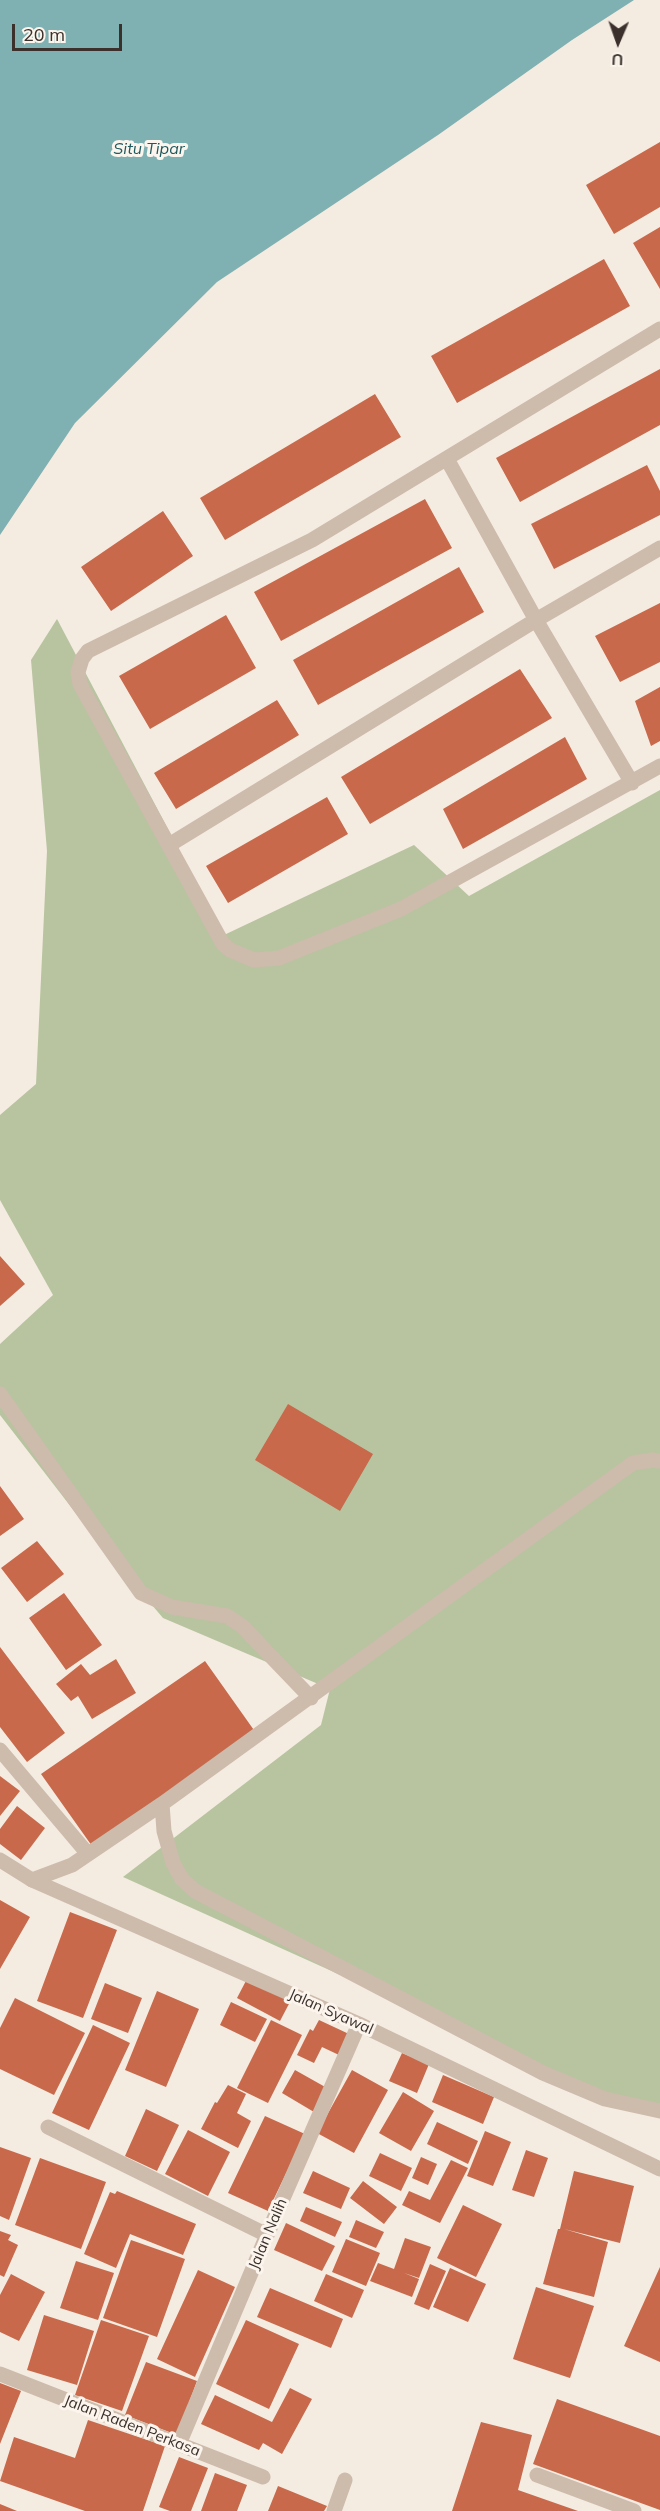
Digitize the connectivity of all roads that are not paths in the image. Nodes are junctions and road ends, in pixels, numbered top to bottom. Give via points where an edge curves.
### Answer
1 (660, 328) edge
2 (447, 459) junction
3 (660, 548) edge
4 (536, 620) junction
5 (660, 766) edge
6 (632, 783) junction
7 (169, 845) junction
8 (0, 1394) edge
9 (660, 1461) edge
10 (310, 1698) junction
11 (0, 1750) edge
12 (162, 1804) junction
13 (88, 1854) junction
14 (0, 1860) edge
15 (32, 1880) junction
16 (359, 2024) junction
17 (660, 2111) edge
18 (48, 2127) dead end
19 (660, 2169) edge
20 (267, 2235) junction
21 (0, 2374) edge
22 (180, 2444) junction
23 (537, 2475) dead end
24 (263, 2477) dead end
25 (345, 2480) dead end
26 (334, 2511) edge
27 (634, 2511) edge

1 - 2 street
2 - 4 street
2 - 7 street via 312,540 88,651 82,659 80,684
3 - 4 street
4 - 6 street
4 - 7 street
5 - 6 street
6 - 7 street via 401,909 267,961 241,956 223,944
8 - 10 street via 141,1593 172,1607 227,1616 242,1626
9 - 10 street via 633,1462
10 - 12 street
11 - 13 street
12 - 13 street
12 - 17 street via 173,1863 195,1891 543,2073 605,2098
13 - 15 street
14 - 15 street, Jalan Syawal
15 - 16 street, Jalan Syawal
16 - 19 street, Jalan Syawal
16 - 20 street, Jalan Nalih
18 - 20 street
20 - 22 street, Jalan Nalih
21 - 22 street, Jalan Raden Perkasa
22 - 24 street, Jalan Raden Perkasa
23 - 27 street
25 - 26 street

